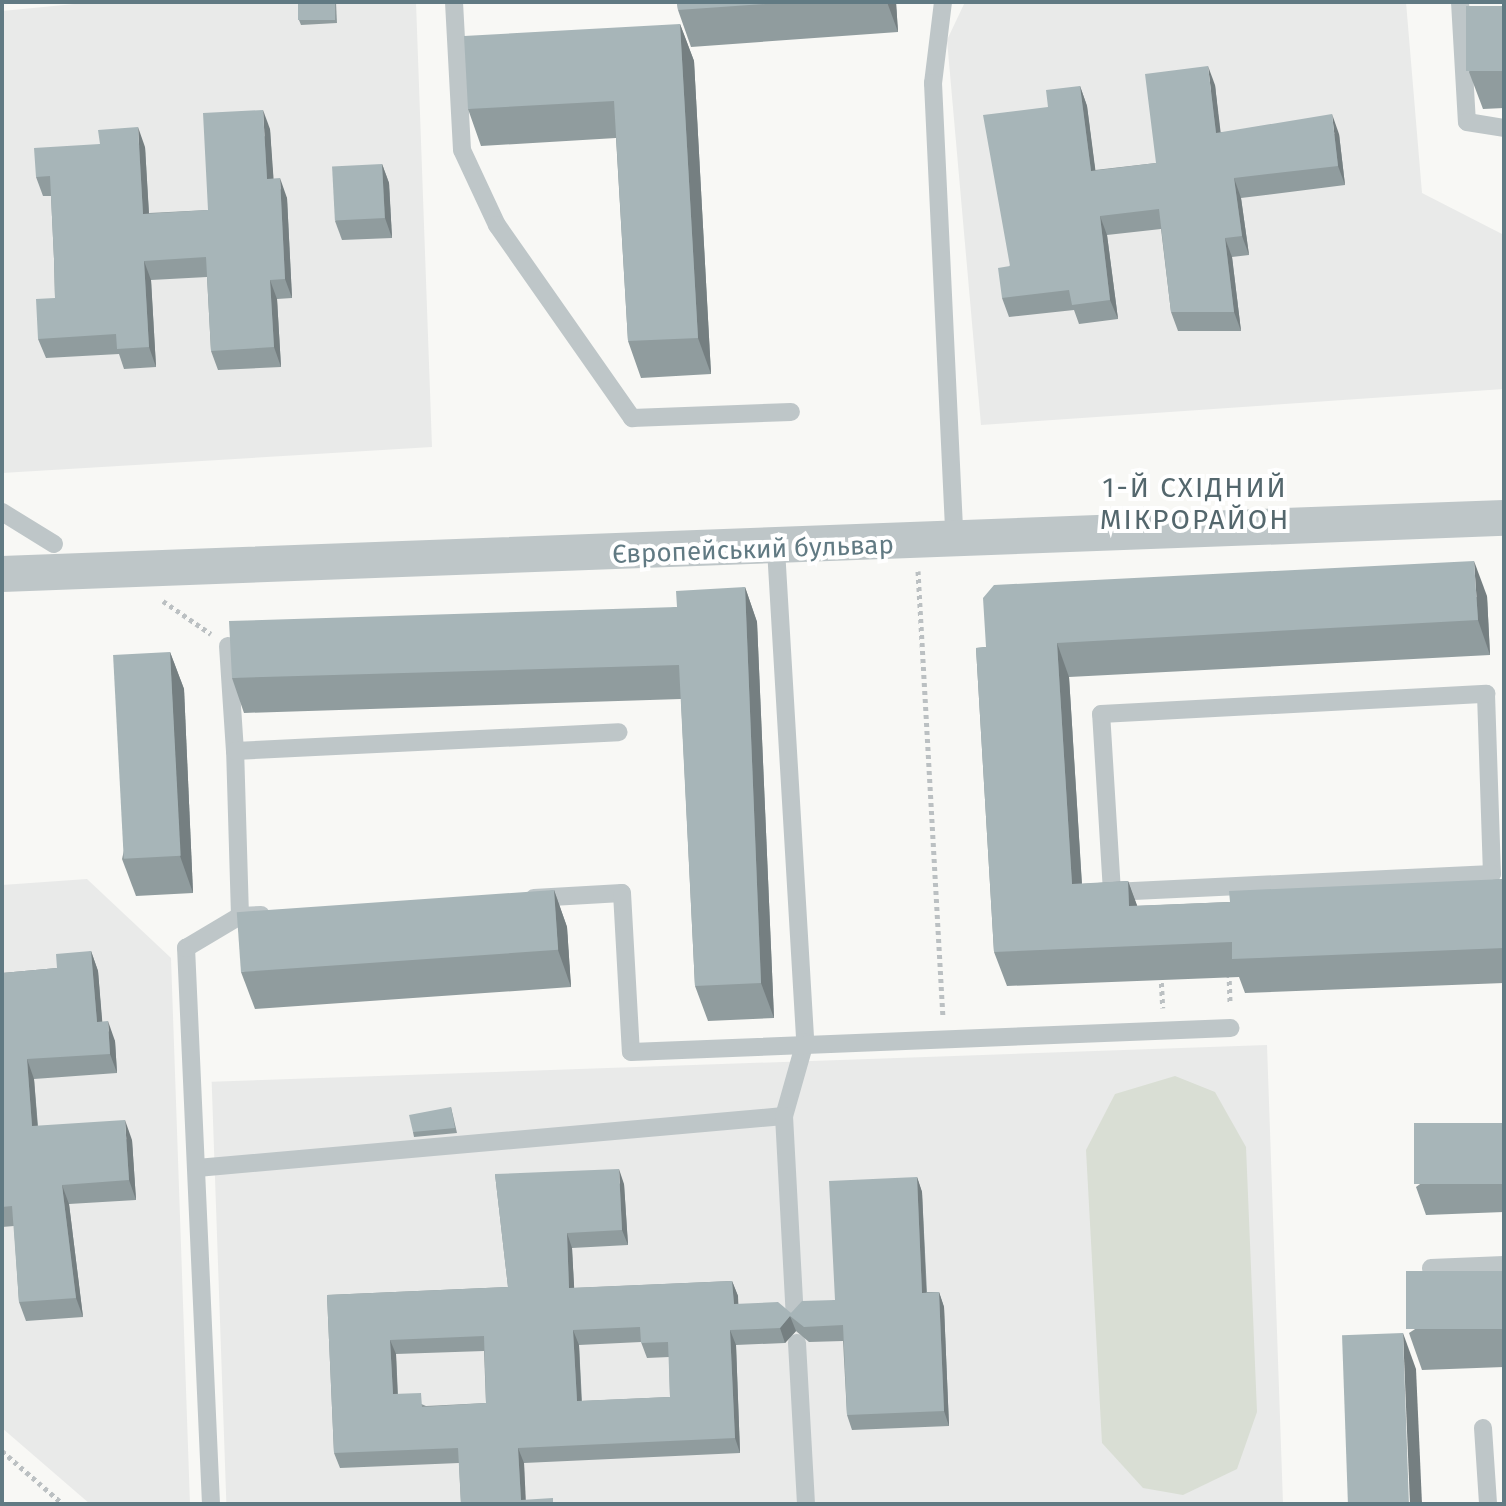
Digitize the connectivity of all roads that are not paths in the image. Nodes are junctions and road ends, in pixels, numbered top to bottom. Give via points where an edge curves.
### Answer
1 (454, 2) edge
2 (943, 2) edge
3 (1460, 2) edge
4 (1504, 128) edge
5 (791, 412) dead end
6 (2, 512) edge
7 (1504, 518) edge
8 (54, 544) dead end
9 (955, 544) junction
10 (776, 549) junction
11 (2, 574) edge
12 (228, 646) edge
13 (619, 732) dead end
14 (235, 751) junction
15 (1498, 875) edge
16 (511, 900) edge
17 (288, 913) edge
18 (240, 916) junction
19 (1231, 1028) road end
20 (805, 1042) junction
21 (784, 1116) junction
22 (197, 1168) junction
23 (1504, 1265) edge
24 (1431, 1268) dead end
25 (795, 1316) edge
26 (797, 1343) edge
27 (1483, 1428) dead end
28 (211, 1504) edge
29 (806, 1504) edge
30 (1488, 1504) edge

1 - 5 lane via 462,150 497,225 632,418
2 - 9 lane via 933,83
3 - 4 lane via 1467,122
6 - 8 lane
7 - 9 street, Європейський бульвар
9 - 10 street, Європейський бульвар
10 - 11 street, Європейський бульвар
10 - 20 lane
12 - 14 lane
13 - 14 lane
14 - 18 lane
15 - 15 lane via 1486,694 1101,714 1112,892
16 - 20 lane via 622,893 631,1052
17 - 18 lane
18 - 22 lane via 186,948
19 - 20 lane
20 - 21 lane
21 - 22 lane
21 - 25 lane
22 - 28 lane
23 - 24 lane
26 - 29 lane
27 - 30 lane

